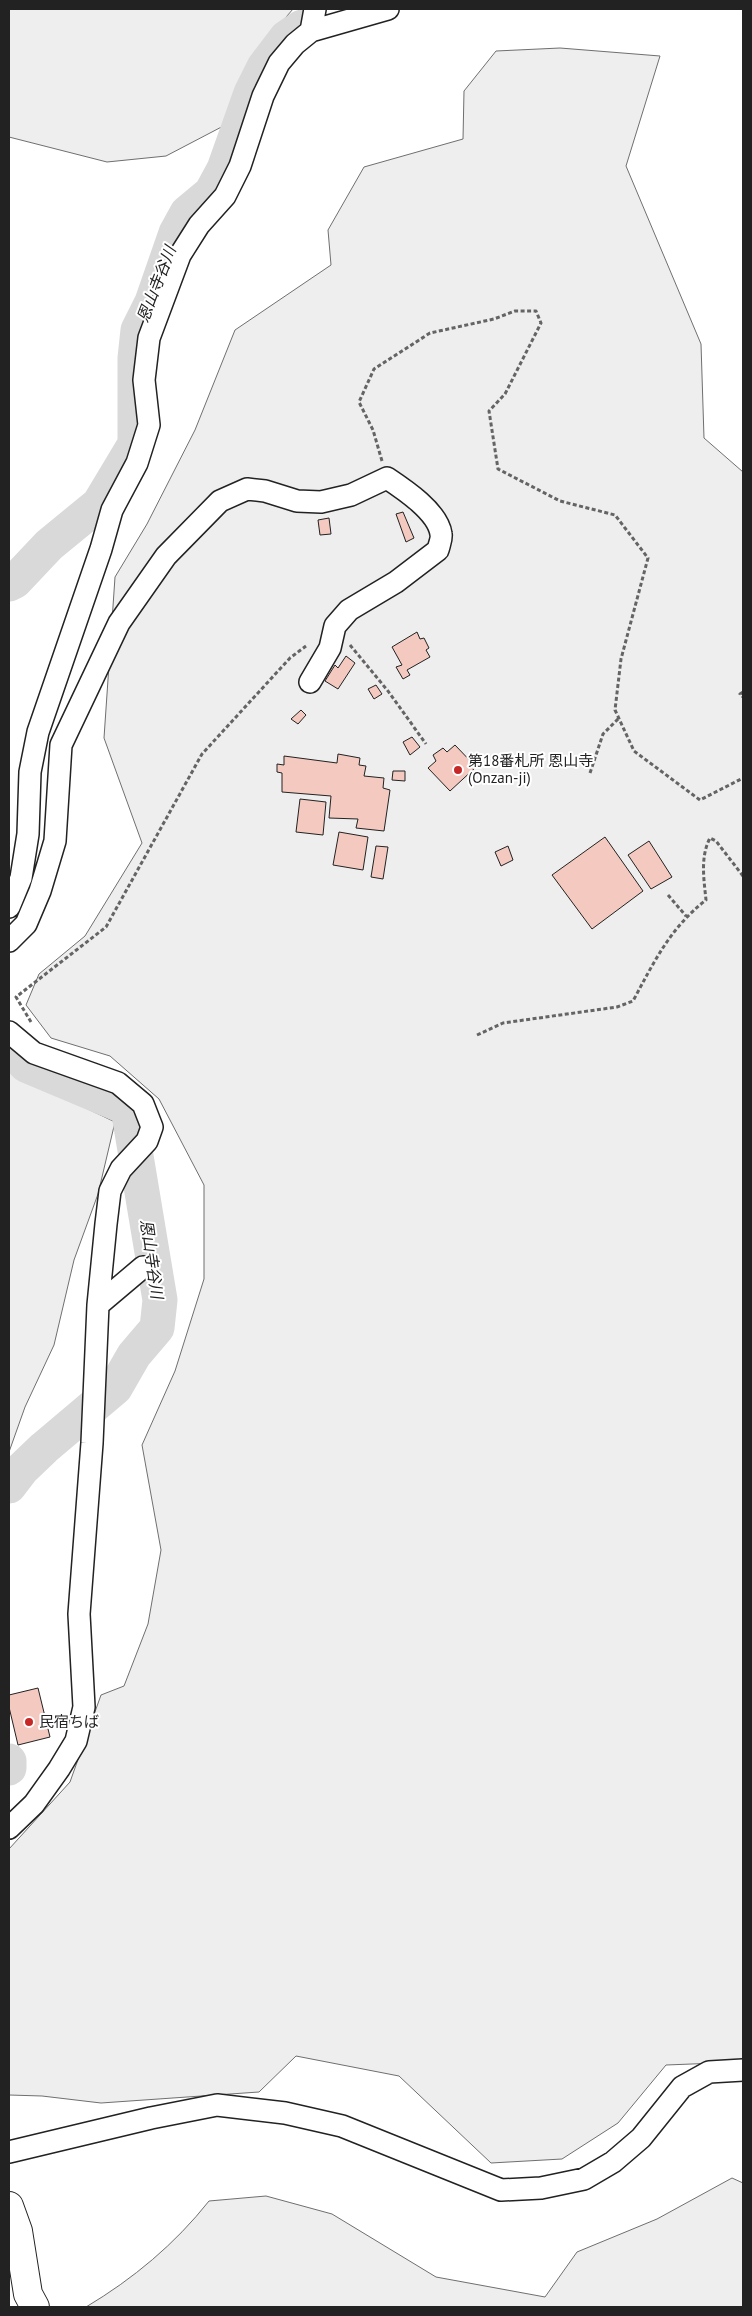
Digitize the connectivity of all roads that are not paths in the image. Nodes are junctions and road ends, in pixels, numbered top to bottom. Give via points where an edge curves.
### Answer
1 (315, 9) edge
2 (388, 9) edge
3 (312, 32) junction
4 (310, 682) dead end
5 (9, 906) edge
6 (9, 941) edge
7 (9, 1032) edge
8 (143, 1268) dead end
9 (98, 1305) junction
10 (9, 1828) edge
11 (743, 2070) edge
12 (9, 2152) edge
13 (9, 2206) edge
14 (34, 2307) edge

1 - 3 street
2 - 3 street
3 - 5 street via 295,44 279,63 263,96 240,166 225,196 199,225 180,255 149,338 144,380 149,425 137,464 112,510 38,732 30,772 28,834 21,878
4 - 6 street via 330,648 335,626 349,610 396,582 438,550 441,535 436,522 409,493 387,478 351,495 320,502 297,501 247,489 220,501 166,556 119,623 61,745 55,841 26,924
7 - 9 street via 34,1053 118,1082 142,1104 152,1127 146,1142 121,1169 110,1191
8 - 9 street
9 - 10 street via 92,1443 78,1614 84,1706 76,1741 59,1770 34,1804
11 - 12 street via 709,2072 682,2087 641,2138 613,2162 584,2179 541,2188 501,2190 342,2126 285,2113 217,2105
13 - 14 main road via 18,2231 28,2294

